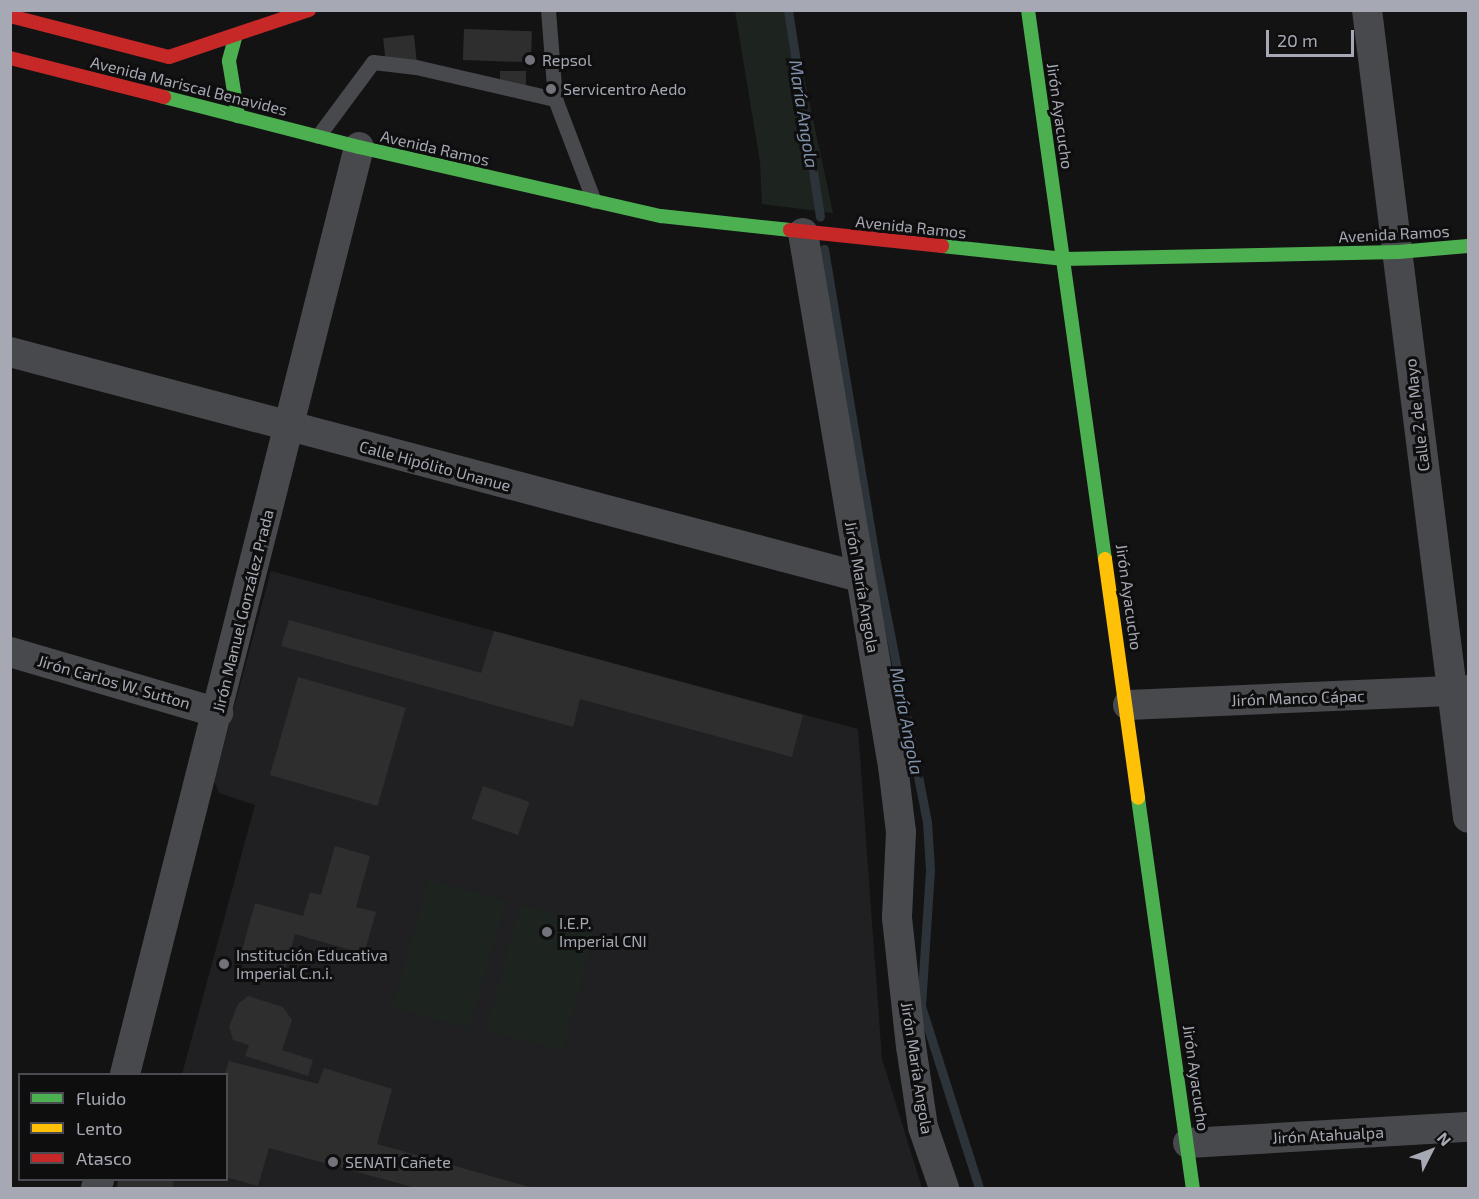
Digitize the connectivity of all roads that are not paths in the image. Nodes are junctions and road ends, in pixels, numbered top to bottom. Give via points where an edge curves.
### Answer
1 (309, 10) edge
2 (548, 10) edge
3 (1028, 10) edge
4 (1367, 10) edge
5 (10, 16) edge
6 (235, 38) junction
7 (10, 58) edge
8 (555, 99) junction
9 (238, 116) junction
10 (318, 136) junction
11 (359, 147) junction
12 (594, 201) junction
13 (803, 233) junction
14 (1468, 246) edge
15 (1398, 252) junction
16 (1064, 259) junction
17 (10, 352) edge
18 (287, 428) junction
19 (860, 577) junction
20 (10, 652) edge
21 (1460, 691) edge
22 (1128, 705) junction
23 (218, 713) junction
24 (1468, 818) edge
25 (125, 1073) edge
26 (1468, 1127) edge
27 (1188, 1143) junction
28 (944, 1188) edge
29 (1193, 1188) edge

1 - 6 main road
2 - 8 lane
3 - 16 main road, Jirón Ayacucho
4 - 15 street, Calle 2 de Mayo
5 - 6 main road, Avenida Mariscal Benavides via 169,57
6 - 9 main road via 229,61
7 - 9 main road, Avenida Mariscal Benavides
8 - 10 lane via 416,67 373,62
8 - 12 lane
9 - 10 main road, Avenida Mariscal Benavides
10 - 11 main road, Avenida Mariscal Benavides
11 - 12 main road, Avenida Ramos
11 - 18 street, Jirón Manuel González Prada
12 - 13 main road, Avenida Ramos via 661,216
13 - 16 main road, Avenida Ramos
13 - 19 street, Jirón María Angola
14 - 15 main road, Avenida Ramos
15 - 16 main road, Avenida Ramos
15 - 21 street, Calle 2 de Mayo
16 - 22 main road, Jirón Ayacucho
17 - 18 street, Calle Hipólito Unanue
18 - 19 street, Calle Hipólito Unanue
18 - 23 street, Jirón Manuel González Prada
19 - 28 street, Jirón María Angola via 901,832 897,918 911,1046 923,1127
20 - 23 street, Jirón Carlos W. Sutton
21 - 22 street, Jirón Manco Cápac
21 - 24 street, Calle 2 de Mayo
22 - 27 main road, Jirón Ayacucho
23 - 25 street, Jirón Manuel González Prada
26 - 27 street, Jirón Atahualpa
27 - 29 main road, Jirón Ayacucho

